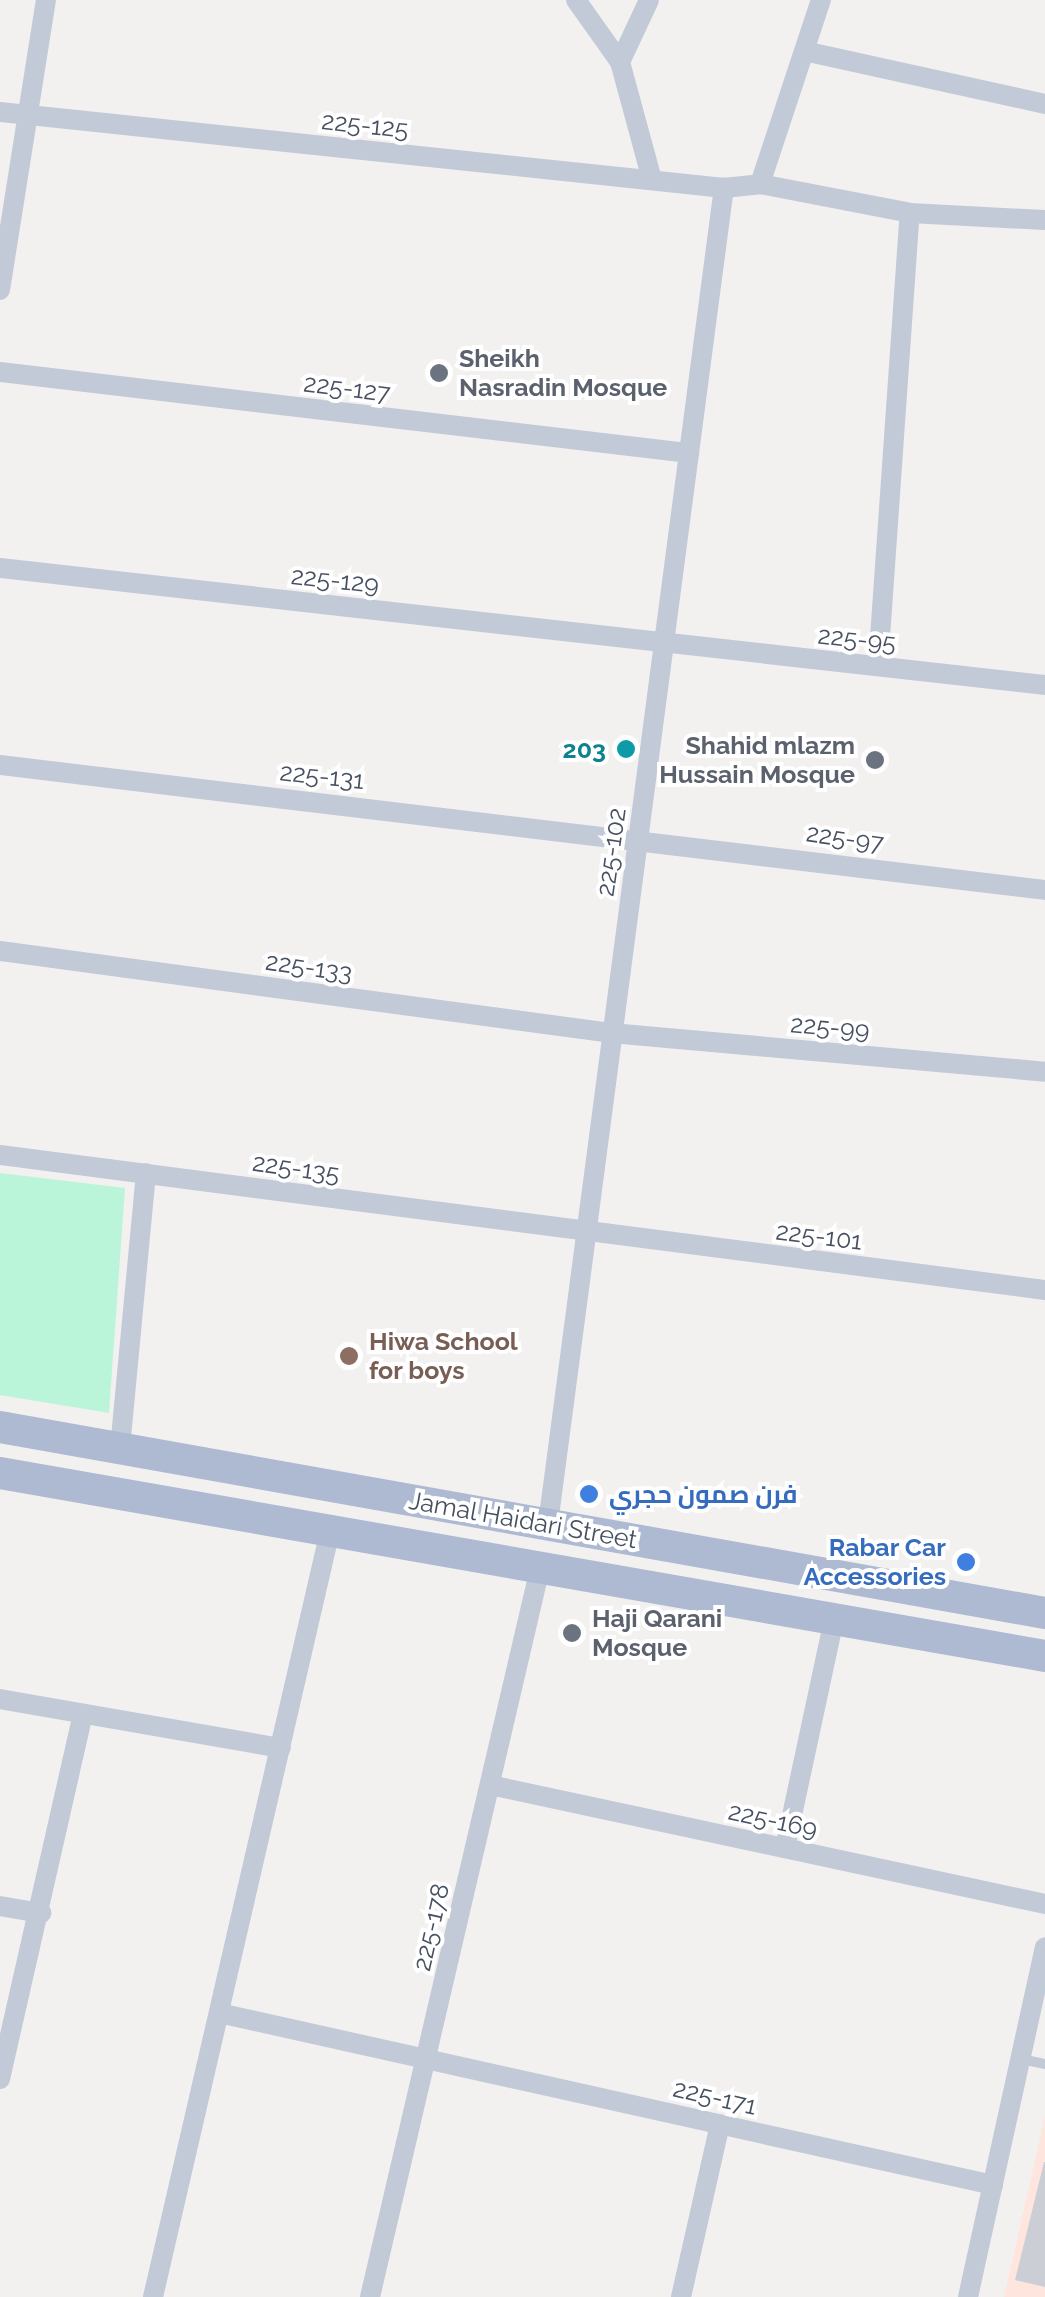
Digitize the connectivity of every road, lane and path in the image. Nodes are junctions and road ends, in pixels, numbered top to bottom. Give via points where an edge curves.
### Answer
1 (46, 0) edge
2 (576, 0) edge
3 (649, 0) edge
4 (821, 0) edge
5 (804, 51) junction
6 (620, 62) junction
7 (1045, 104) edge
8 (0, 112) edge
9 (27, 115) junction
10 (652, 180) junction
11 (760, 184) junction
12 (724, 188) junction
13 (910, 213) junction
14 (1045, 220) edge
15 (0, 290) edge
16 (0, 372) edge
17 (689, 453) junction
18 (0, 568) edge
19 (664, 642) junction
20 (878, 666) junction
21 (1045, 685) edge
22 (0, 765) edge
23 (638, 836) junction
24 (1045, 890) edge
25 (0, 952) edge
26 (612, 1033) junction
27 (1045, 1072) edge
28 (0, 1155) edge
29 (146, 1173) junction
30 (586, 1232) junction
31 (1045, 1290) edge
32 (0, 1427) edge
33 (78, 1440) junction
34 (120, 1448) junction
35 (0, 1473) edge
36 (68, 1485) junction
37 (548, 1524) junction
38 (330, 1531) junction
39 (540, 1568) junction
40 (1045, 1613) edge
41 (834, 1620) junction
42 (1045, 1656) edge
43 (0, 1699) edge
44 (83, 1714) junction
45 (281, 1748) junction
46 (490, 1785) junction
47 (784, 1848) junction
48 (1045, 1904) edge
49 (0, 1906) edge
50 (41, 1913) junction
51 (1045, 1947) edge
52 (219, 2013) junction
53 (1021, 2058) junction
54 (426, 2059) junction
55 (1045, 2064) edge
56 (0, 2079) edge
57 (720, 2124) junction
58 (993, 2185) junction
59 (153, 2297) edge
60 (370, 2297) edge
61 (680, 2297) edge
62 (968, 2297) edge

1 - 9 street
2 - 6 street
3 - 6 street
4 - 5 street
5 - 7 street
5 - 11 street
6 - 10 street
8 - 9 street, 225-125
9 - 10 street, 225-125
9 - 15 street
10 - 12 street, 225-125
11 - 12 street, 225-125
11 - 13 street, 225-125
12 - 17 street, 225-102
13 - 14 street, 225-125
13 - 20 street
16 - 17 street, 225-127
17 - 19 street, 225-102
18 - 19 street, 225-129
19 - 20 street, 225-95
19 - 23 street, 225-102
20 - 21 street, 225-95
22 - 23 street, 225-131
23 - 24 street, 225-97
23 - 26 street, 225-102
25 - 26 street, 225-133
26 - 27 street, 225-99
26 - 30 street, 225-102
28 - 29 street, 225-135
29 - 30 street, 225-135
29 - 34 street
30 - 31 street, 225-101
30 - 37 street, 225-102
32 - 33 main road, Jamal Haidari Street
33 - 34 main road, Jamal Haidari Street
33 - 36 main road
34 - 37 main road, Jamal Haidari Street
35 - 36 main road, Jamal Haidari Street
36 - 38 main road, Jamal Haidari Street
37 - 40 main road, Jamal Haidari Street
38 - 39 main road, Jamal Haidari Street
38 - 45 street
39 - 41 main road, Jamal Haidari Street
39 - 46 street, 225-178
41 - 42 main road, Jamal Haidari Street
41 - 47 street
43 - 44 street
44 - 45 street
44 - 50 street
45 - 52 street
46 - 47 street, 225-169
46 - 54 street, 225-178
47 - 48 street, 225-169
49 - 50 street
50 - 56 street
51 - 53 street
52 - 54 street, 225-171
52 - 59 street
53 - 55 lane
53 - 58 street
54 - 57 street, 225-171
54 - 60 street, 225-178
57 - 58 street, 225-171
57 - 61 street
58 - 62 street

